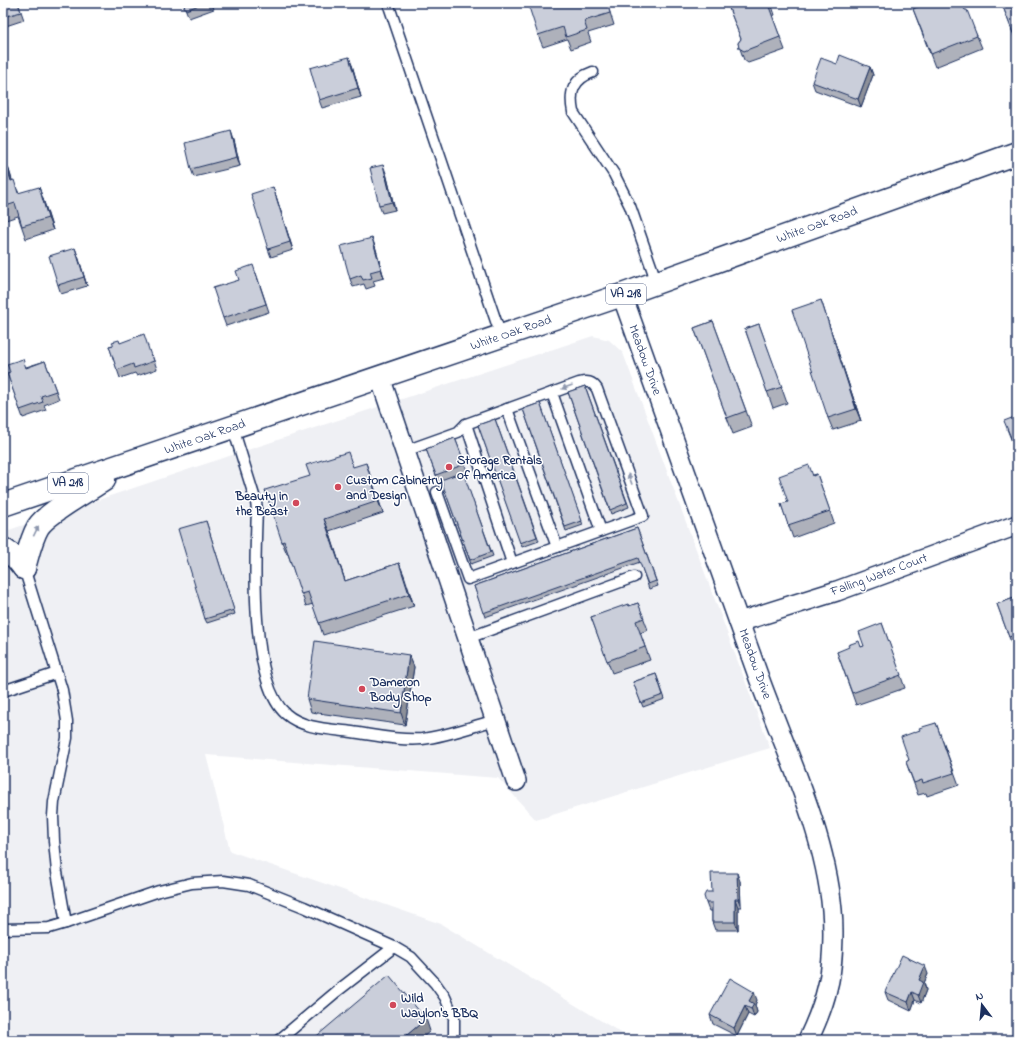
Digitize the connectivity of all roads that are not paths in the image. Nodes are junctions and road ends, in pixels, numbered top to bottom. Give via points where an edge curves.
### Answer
1 (388, 3) edge
2 (593, 72) dead end
3 (1017, 153) edge
4 (657, 283) junction
5 (622, 295) junction
6 (501, 336) junction
7 (380, 377) junction
8 (552, 393) junction
9 (507, 409) junction
10 (466, 424) junction
11 (232, 428) junction
12 (405, 451) junction
13 (133, 462) junction
14 (437, 492) dead end
15 (3, 505) edge
16 (1017, 525) edge
17 (601, 531) junction
18 (557, 547) junction
19 (3, 549) edge
20 (512, 563) junction
21 (24, 568) junction
22 (634, 577) dead end
23 (739, 622) junction
24 (468, 638) junction
25 (58, 673) junction
26 (3, 691) edge
27 (495, 720) junction
28 (516, 782) dead end
29 (66, 923) junction
30 (3, 929) edge
31 (394, 947) junction
32 (279, 1040) edge
33 (454, 1040) edge
34 (808, 1040) edge

1 - 6 lane
2 - 4 lane via 579,79 572,89 573,112 614,174 630,206
3 - 4 main road, White Oak Road / VA 218
4 - 5 main road, White Oak Road / VA 218
5 - 6 main road, White Oak Road / VA 218
5 - 23 street, Meadow Drive
6 - 7 main road, White Oak Road / VA 218
7 - 11 main road, White Oak Road / VA 218
7 - 12 street
8 - 9 lane
8 - 17 lane
17 -> 8 lane via 643,516 594,384 584,382
9 - 10 lane
9 - 18 lane
10 - 12 lane via 458,432
10 - 20 lane
11 - 13 main road, White Oak Road / VA 218
11 - 27 lane via 257,506 259,647 271,691 286,714 314,727 420,739 441,736
12 - 24 street
13 - 15 main road, White Oak Road / VA 218
21 -> 13 main road via 39,525 48,516
14 - 20 lane via 468,578
16 - 23 street, Falling Water Court via 836,591
17 - 18 lane
18 - 20 lane
19 - 21 main road via 16,558
21 - 25 lane
22 - 24 lane
23 - 34 street, Meadow Drive via 811,817 826,873 832,911 828,987
24 - 27 street
25 - 26 lane
25 - 29 lane via 65,703 67,738 54,802 54,841
27 - 28 street
29 - 30 lane via 49,928
29 - 31 lane via 177,886 236,882 304,907
31 - 32 lane
31 - 33 lane via 411,957 435,982 445,997 454,1018

